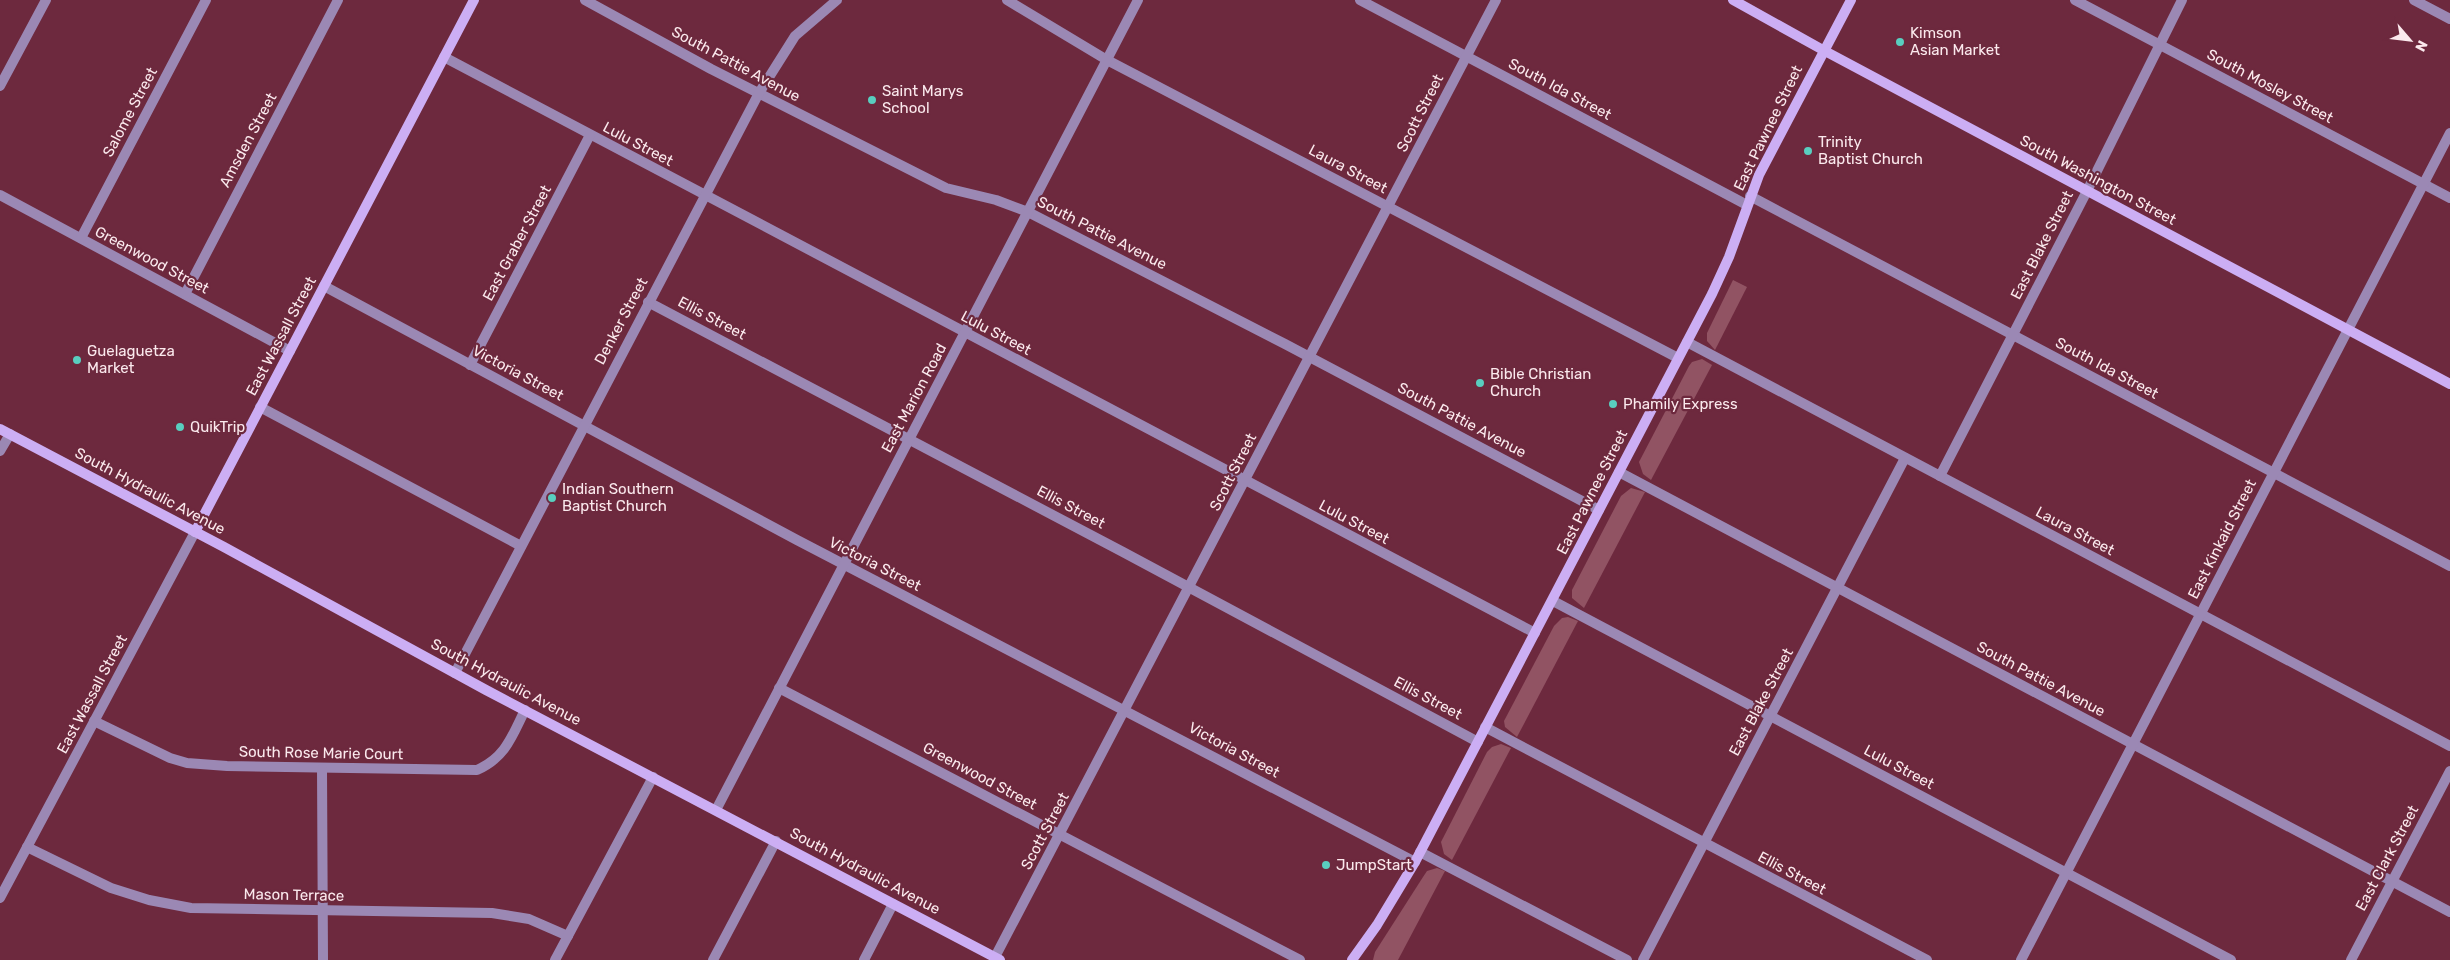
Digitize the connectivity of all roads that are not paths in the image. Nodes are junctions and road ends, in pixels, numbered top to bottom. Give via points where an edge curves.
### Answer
1 (46, 0) edge
2 (206, 0) edge
3 (338, 0) edge
4 (474, 0) edge
5 (585, 0) edge
6 (837, 0) edge
7 (1007, 0) edge
8 (1138, 0) edge
9 (1360, 0) edge
10 (1496, 0) edge
11 (1733, 0) edge
12 (1851, 0) edge
13 (2076, 0) edge
14 (2182, 0) edge
15 (2414, 0) edge
16 (2450, 20) edge
17 (2159, 44) junction
18 (1823, 50) junction
19 (1466, 56) junction
20 (444, 57) junction
21 (1107, 60) junction
22 (0, 86) edge
23 (759, 93) junction
24 (2450, 133) edge
25 (590, 135) junction
26 (2424, 184) junction
27 (2087, 191) junction
28 (0, 195) edge
29 (704, 196) junction
30 (2450, 198) edge
31 (1748, 201) junction
32 (1388, 207) junction
33 (1028, 212) junction
34 (81, 238) junction
35 (324, 286) junction
36 (184, 294) junction
37 (648, 302) junction
38 (2348, 330) junction
39 (964, 333) junction
40 (2012, 335) junction
41 (1687, 342) junction
42 (290, 350) junction
43 (1310, 356) junction
44 (1678, 358) junction
45 (470, 365) junction
46 (2450, 384) edge
47 (260, 408) junction
48 (584, 426) junction
49 (0, 429) edge
50 (10, 434) junction
51 (909, 439) junction
52 (0, 451) edge
53 (1905, 458) junction
54 (1619, 472) junction
55 (2273, 472) junction
56 (1940, 476) junction
57 (1245, 482) junction
58 (1599, 510) junction
59 (195, 532) junction
60 (521, 546) junction
61 (844, 564) junction
62 (2450, 566) edge
63 (1190, 588) junction
64 (1837, 588) junction
65 (1553, 601) junction
66 (2199, 615) junction
67 (1535, 633) junction
68 (455, 673) junction
69 (779, 688) junction
70 (525, 710) junction
71 (1125, 710) junction
72 (1770, 716) junction
73 (94, 721) junction
74 (1485, 727) junction
75 (1478, 742) junction
76 (2132, 744) junction
77 (2450, 746) edge
78 (322, 768) junction
79 (2450, 771) edge
80 (653, 777) junction
81 (716, 810) junction
82 (1060, 834) junction
83 (776, 841) junction
84 (1704, 844) junction
85 (27, 847) junction
86 (1418, 857) junction
87 (2066, 873) junction
88 (2392, 881) junction
89 (0, 898) edge
90 (893, 904) junction
91 (324, 911) junction
92 (2450, 912) edge
93 (568, 936) junction
94 (997, 959) edge
95 (323, 960) edge
96 (555, 960) edge
97 (713, 960) edge
98 (864, 960) edge
99 (1300, 960) edge
100 (1352, 960) edge
101 (1627, 960) edge
102 (1643, 960) edge
103 (1927, 960) edge
104 (2021, 960) edge
105 (2231, 960) edge
106 (2351, 960) edge

1 - 22 street
2 - 34 street, Salome Street
3 - 36 street, Amsden Street
4 - 20 street, East Wassall Street
5 - 23 street, South Pattie Avenue
6 - 23 street, Denker Street via 795,36
7 - 21 street, Laura Street
8 - 21 street, East Marion Road
9 - 19 street, South Ida Street
10 - 19 street, Scott Street
11 - 18 street, South Washington Street
12 - 18 street, East Pawnee Street
13 - 17 street, South Mosley Street
14 - 17 street, East Blake Street
15 - 16 street
17 - 26 street, South Mosley Street
17 - 27 street, East Blake Street
18 - 27 street, South Washington Street
18 - 31 street, East Pawnee Street
19 - 31 street, South Ida Street
19 - 32 street, Scott Street
20 - 25 street, Lulu Street
20 - 35 street, East Wassall Street
21 - 32 street, Laura Street
21 - 33 street, East Marion Road
23 - 29 street, Denker Street
23 - 33 street, South Pattie Avenue via 946,188 996,200
24 - 26 street, East Kinkaid Street
25 - 29 street, Lulu Street
25 - 45 street, East Graber Street
26 - 30 street, South Mosley Street
26 - 38 street, East Kinkaid Street
27 - 38 street, South Washington Street
27 - 40 street, East Blake Street
28 - 34 street, Greenwood Street
29 - 37 street, Denker Street
29 - 39 street, Lulu Street
31 - 40 street, South Ida Street
31 - 41 street, East Pawnee Street via 1726,264
32 - 43 street, Scott Street
32 - 44 street, Laura Street
33 - 39 street, East Marion Road
33 - 43 street, South Pattie Avenue
34 - 36 street, Greenwood Street
35 - 42 street, East Wassall Street
35 - 45 street, Victoria Street
36 - 42 street, Greenwood Street
37 - 48 street, Denker Street
37 - 51 street, Ellis Street
38 - 46 street, South Washington Street
38 - 55 street, East Kinkaid Street
39 - 51 street, East Marion Road
39 - 57 street, Lulu Street
40 - 55 street, South Ida Street
40 - 56 street, East Blake Street
41 - 44 street, East Pawnee Street
41 - 53 street, Laura Street
42 - 47 street, East Wassall Street
43 - 57 street, Scott Street
43 - 58 street, South Pattie Avenue
44 - 54 street, East Pawnee Street
45 - 48 street, Victoria Street
47 - 59 street, East Wassall Street
47 - 60 street
48 - 60 street, Denker Street
48 - 61 street, Victoria Street
49 - 50 street, South Hydraulic Avenue
50 - 52 street
50 - 59 street, South Hydraulic Avenue
51 - 61 street, East Marion Road
51 - 63 street, Ellis Street
53 - 56 street, Laura Street
53 - 64 street, East Blake Street
54 - 58 street, East Pawnee Street
54 - 64 street, South Pattie Avenue
55 - 62 street, South Ida Street
55 - 66 street, East Kinkaid Street
56 - 66 street, Laura Street
57 - 63 street, Scott Street
57 - 67 street, Lulu Street
58 - 65 street, East Pawnee Street
59 - 68 street, South Hydraulic Avenue
59 - 73 street, East Wassall Street
60 - 68 street, Denker Street
61 - 69 street, East Marion Road
61 - 71 street, Victoria Street
63 - 71 street, Scott Street
63 - 75 street, Ellis Street
64 - 72 street, East Blake Street
64 - 76 street, South Pattie Avenue
65 - 67 street, East Pawnee Street
65 - 72 street, Lulu Street
66 - 76 street, East Kinkaid Street
66 - 77 street, Laura Street
67 - 74 street, East Pawnee Street
68 - 70 street, South Hydraulic Avenue
69 - 81 street, East Marion Road
69 - 82 street, Greenwood Street
70 - 78 street, South Rose Marie Court via 504,751 478,770
70 - 80 street, South Hydraulic Avenue
71 - 82 street, Scott Street
71 - 86 street, Victoria Street
72 - 84 street, East Blake Street
72 - 87 street, Lulu Street
73 - 78 street, South Rose Marie Court via 156,752 187,763
73 - 85 street, East Wassall Street
74 - 75 street, East Pawnee Street
74 - 84 street, Ellis Street
75 - 86 street, East Pawnee Street
76 - 87 street, East Kinkaid Street
76 - 88 street, South Pattie Avenue
78 - 91 street
79 - 88 street, East Clark Street
80 - 81 street, South Hydraulic Avenue
80 - 93 street
81 - 83 street, South Hydraulic Avenue
82 - 94 street, Scott Street
82 - 99 street, Greenwood Street
83 - 90 street, South Hydraulic Avenue
83 - 97 street
84 - 102 street, East Blake Street
84 - 103 street, Ellis Street
85 - 89 street, East Wassall Street
85 - 91 street, Mason Terrace via 110,888 149,900 210,909
86 - 100 street, East Pawnee Street
86 - 101 street, Victoria Street
87 - 104 street, East Kinkaid Street
87 - 105 street, Lulu Street
88 - 92 street, South Pattie Avenue
88 - 106 street, East Clark Street
90 - 94 street, South Hydraulic Avenue
90 - 98 street
91 - 93 street, Mason Terrace via 512,914
91 - 95 street
93 - 96 street

